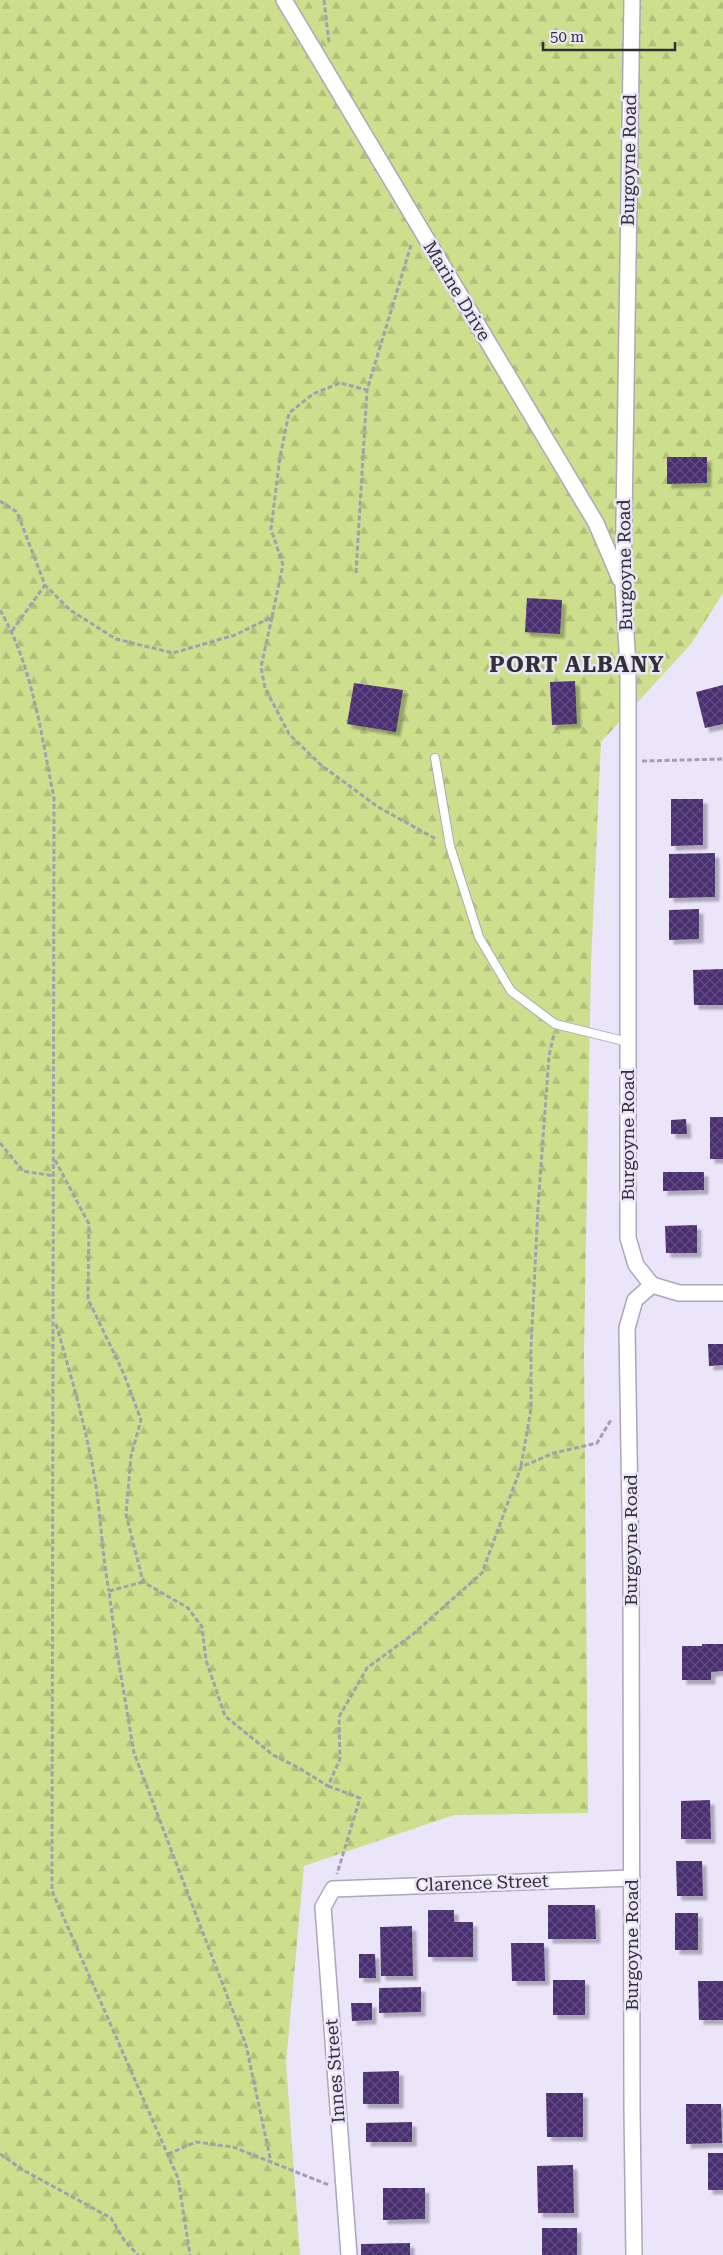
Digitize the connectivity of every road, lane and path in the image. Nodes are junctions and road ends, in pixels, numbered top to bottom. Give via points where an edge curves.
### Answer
1 (284, 0) edge
2 (632, 0) edge
3 (418, 225) junction
4 (367, 390) junction
5 (0, 501) edge
6 (356, 573) dead end
7 (45, 585) junction
8 (623, 585) junction
9 (0, 610) edge
10 (272, 617) junction
11 (12, 631) junction
12 (435, 758) dead end
13 (450, 846) junction
14 (556, 1024) junction
15 (628, 1042) junction
16 (0, 1143) edge
17 (54, 1160) junction
18 (54, 1176) junction
19 (652, 1285) junction
20 (723, 1293) edge
21 (54, 1319) junction
22 (611, 1412) dead end
23 (521, 1466) junction
24 (143, 1582) junction
25 (110, 1590) junction
26 (328, 1786) junction
27 (632, 1878) junction
28 (333, 1888) junction
29 (0, 2154) edge
30 (168, 2154) junction
31 (271, 2162) junction
32 (345, 2191) junction
33 (138, 2255) edge
34 (190, 2255) edge
35 (349, 2255) edge
36 (634, 2255) edge

1 - 3 street, Marine Drive
2 - 8 street, Burgoyne Road
3 - 4 path
3 - 8 street, Marine Drive via 596,523
4 - 6 path
4 - 10 path via 340,383 313,394 289,413 272,529 283,565
5 - 7 path via 16,512
7 - 10 path via 70,610 116,639 172,653 235,635
7 - 11 path
8 - 15 street, Burgoyne Road via 628,666
9 - 11 path
10 - 13 path via 261,667 265,688 289,734 320,765 378,807
11 - 17 path via 33,692 54,798
12 - 13 lane
13 - 14 lane via 479,937 497,968 511,991
14 - 15 lane
14 - 23 path via 549,1056 538,1207 531,1409
15 - 19 street, Burgoyne Road via 628,1238 636,1265
16 - 18 path via 23,1171
17 - 18 path
17 - 24 path via 89,1224 88,1299 124,1374 141,1420 131,1456 126,1514
18 - 21 path
19 - 20 street via 679,1293
19 - 27 street, Burgoyne Road via 635,1300 627,1328
21 - 25 path via 80,1410 95,1481
21 - 30 path via 52,1891
22 - 23 path via 611,1421 597,1443 554,1453
23 - 26 path via 482,1573 412,1635 367,1668 339,1717 340,1759
24 - 25 path
24 - 26 path via 188,1608 202,1628 206,1660 225,1716 273,1755
25 - 31 path via 134,1753 246,2045
26 - 28 path via 360,1798
27 - 28 street, Clarence Street
27 - 36 street, Burgoyne Road
28 - 32 street, Innes Street via 323,1907
29 - 33 path via 22,2170 111,2218
30 - 31 path via 196,2142 233,2147
30 - 34 path via 178,2178
31 - 32 path
32 - 35 street, Innes Street

